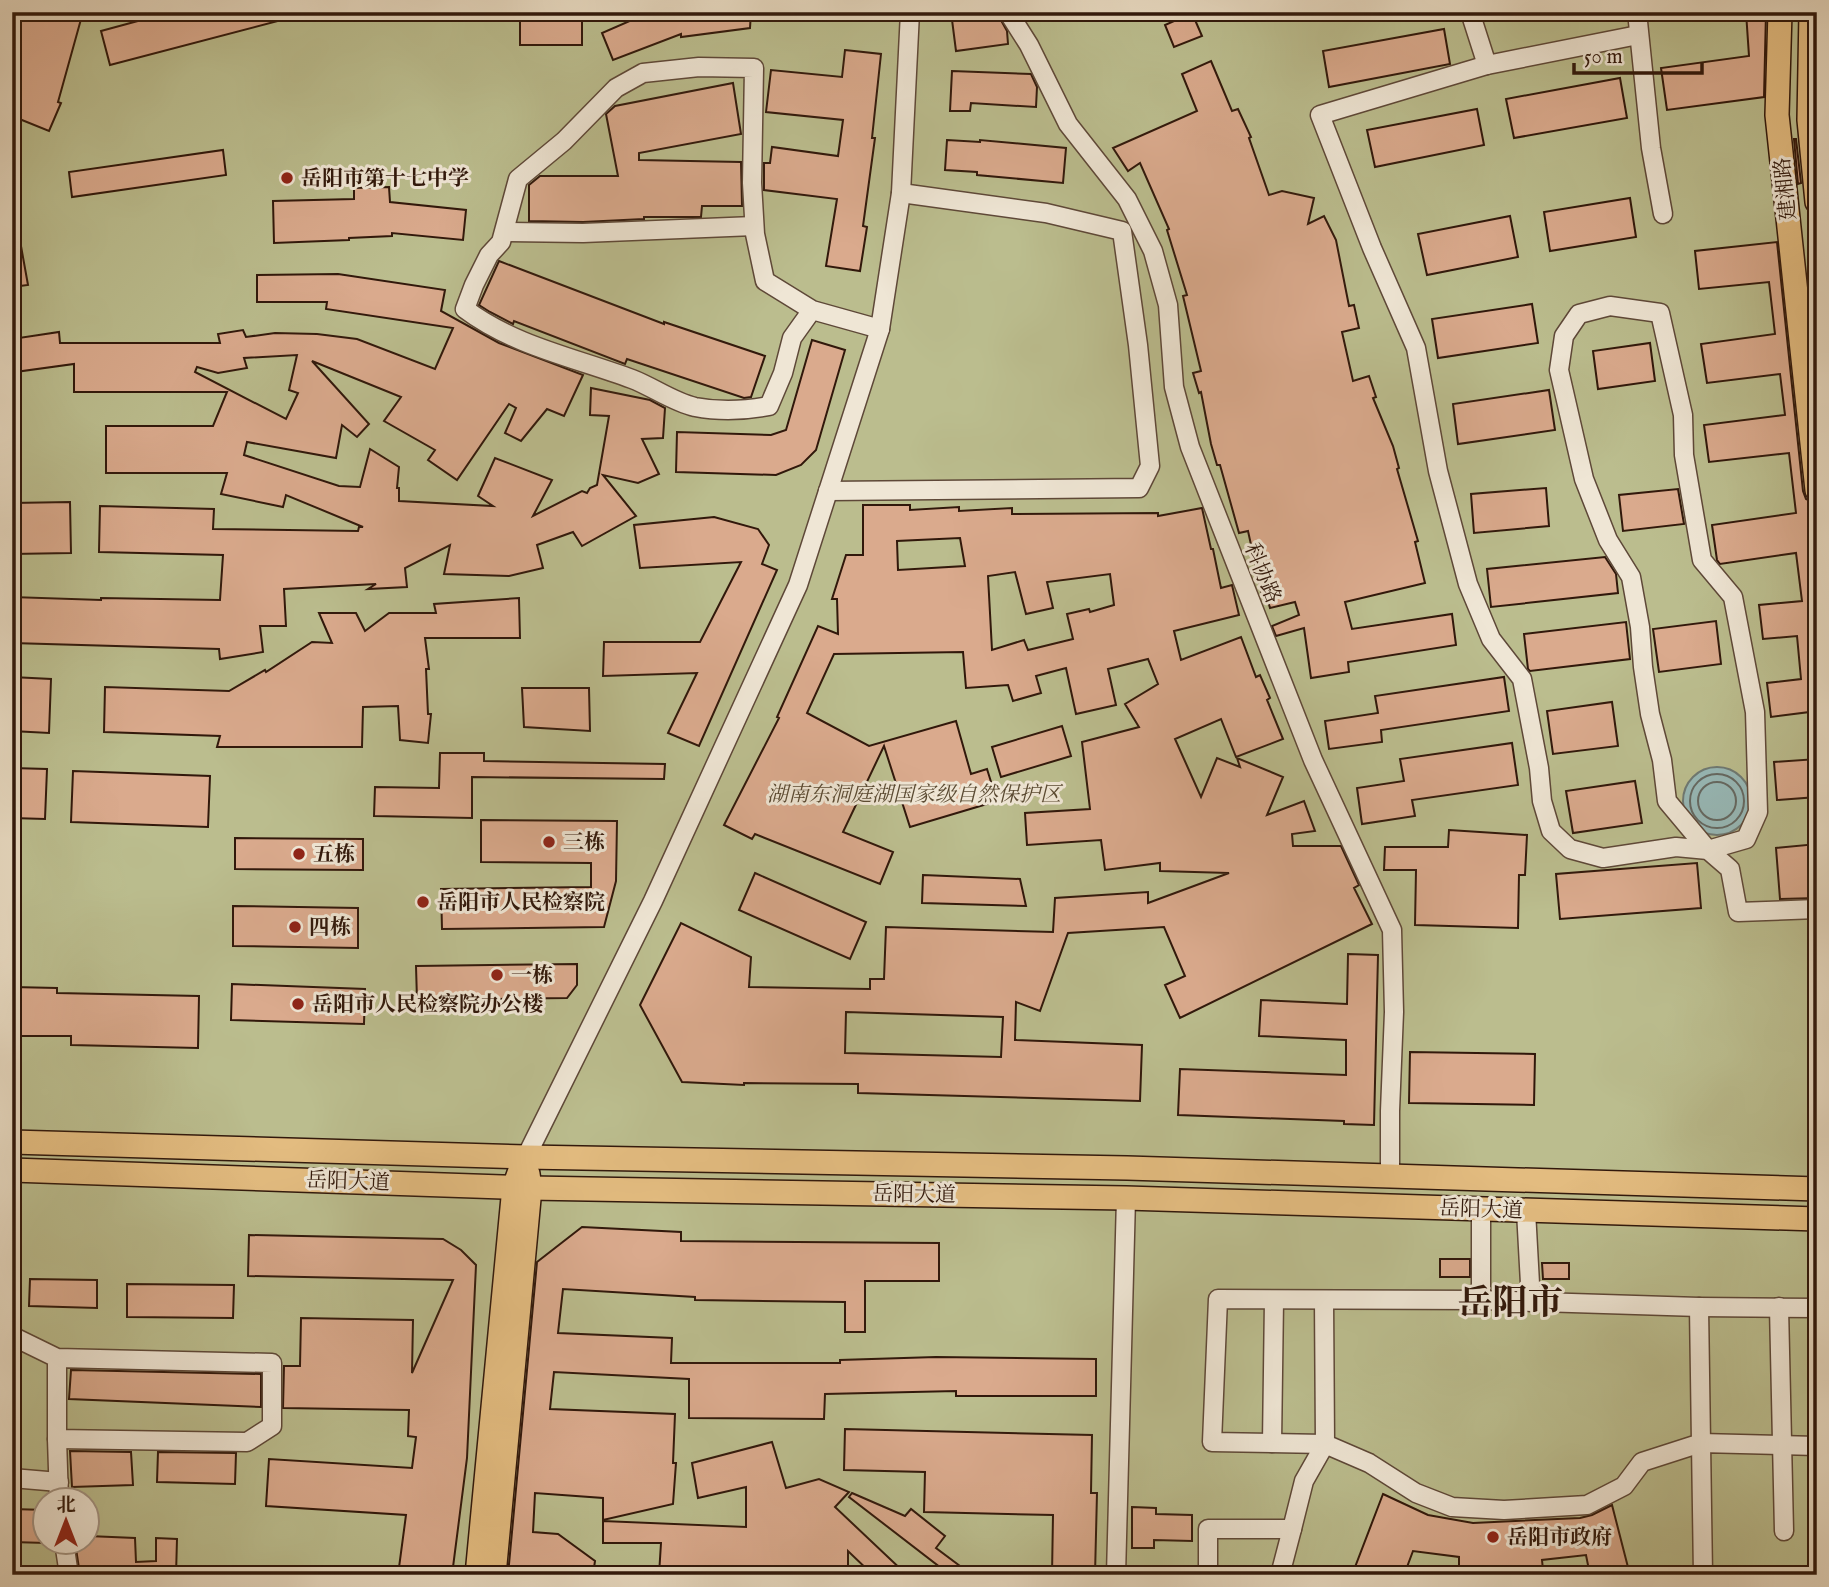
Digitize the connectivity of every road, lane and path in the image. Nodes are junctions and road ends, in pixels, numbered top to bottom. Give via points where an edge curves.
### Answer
1 (909, 12) edge
2 (1008, 12) edge
3 (1470, 12) edge
4 (1637, 12) edge
5 (1780, 12) edge
6 (1811, 12) edge
7 (1638, 35) junction
8 (1487, 65) junction
9 (901, 193) junction
10 (1817, 202) edge
11 (1663, 214) dead end
12 (754, 226) junction
13 (505, 232) junction
14 (812, 310) junction
15 (880, 329) junction
16 (1817, 490) edge
17 (828, 491) junction
18 (1708, 850) junction
19 (1817, 909) edge
20 (12, 1142) edge
21 (526, 1157) junction
22 (12, 1170) edge
23 (1390, 1176) junction
24 (522, 1188) junction
25 (1817, 1189) edge
26 (1126, 1198) junction
27 (1481, 1209) junction
28 (1527, 1210) junction
29 (1817, 1219) edge
30 (1274, 1300) junction
31 (1324, 1300) junction
32 (1481, 1300) junction
33 (1531, 1302) junction
34 (1699, 1307) junction
35 (1779, 1307) junction
36 (1817, 1308) edge
37 (12, 1336) edge
38 (57, 1358) junction
39 (57, 1439) junction
40 (1272, 1443) junction
41 (1701, 1443) junction
42 (1325, 1444) junction
43 (1782, 1445) junction
44 (1817, 1446) edge
45 (12, 1478) edge
46 (41, 1486) edge
47 (59, 1486) edge
48 (1292, 1529) junction
49 (1784, 1531) dead end
50 (66, 1556) edge
51 (69, 1575) edge
52 (477, 1575) edge
53 (494, 1575) edge
54 (1116, 1575) edge
55 (1208, 1575) edge
56 (1280, 1575) edge
57 (1703, 1575) edge

1 - 9 street
2 - 23 street, 科协路 via 1068,124 1127,199 1153,251 1168,305 1174,387 1191,447 1313,760 1392,930
3 - 8 street
4 - 7 street
5 - 16 main road, 建湘路 via 1777,115
6 - 10 main road, 建湘路 via 1809,120
7 - 8 street
7 - 11 street
8 - 18 street via 1320,115 1416,348 1438,471 1468,584 1491,639 1522,679 1550,831 1570,849 1603,858 1676,847
9 - 15 street
9 - 17 street via 1046,212 1122,231 1150,466 1139,488
12 - 13 street
12 - 13 street via 754,68 699,67 643,73 616,88 518,179
12 - 14 street via 765,281
13 - 14 street via 465,309 488,327 633,379 693,407 735,412 769,406 792,338
14 - 15 street
15 - 17 street
17 - 21 street via 798,585 653,901
18 - 18 street via 1746,839 1758,813 1755,712 1733,597 1702,560 1684,455 1683,415 1660,313 1610,306 1579,314 1564,336 1559,370 1584,480 1608,540 1631,578 1667,801
18 - 19 street via 1730,869 1738,912
20 - 21 main road, 岳阳大道
21 - 23 main road, 岳阳大道
21 - 24 main road
22 - 24 main road, 岳阳大道
23 - 25 main road, 岳阳大道
24 - 26 main road, 岳阳大道
24 - 52 main road
24 - 53 main road
26 - 27 main road, 岳阳大道
26 - 54 street
27 - 28 main road, 岳阳大道
27 - 32 street
28 - 29 main road, 岳阳大道
28 - 33 street
30 - 31 street
30 - 40 street
30 - 40 street via 1218,1299 1212,1442
31 - 32 street
31 - 42 street
32 - 33 street
33 - 34 street
34 - 35 street
34 - 41 street
35 - 36 street
35 - 43 street
37 - 38 street
38 - 39 street
38 - 39 street via 272,1363 272,1426 247,1442
39 - 47 street
40 - 42 street
41 - 42 street via 1642,1462 1624,1486 1587,1505 1504,1510 1451,1507
41 - 43 street
41 - 57 street
42 - 48 street via 1304,1481
43 - 44 street
43 - 49 street
45 - 46 street
48 - 55 street via 1208,1529
48 - 56 street
50 - 51 street

